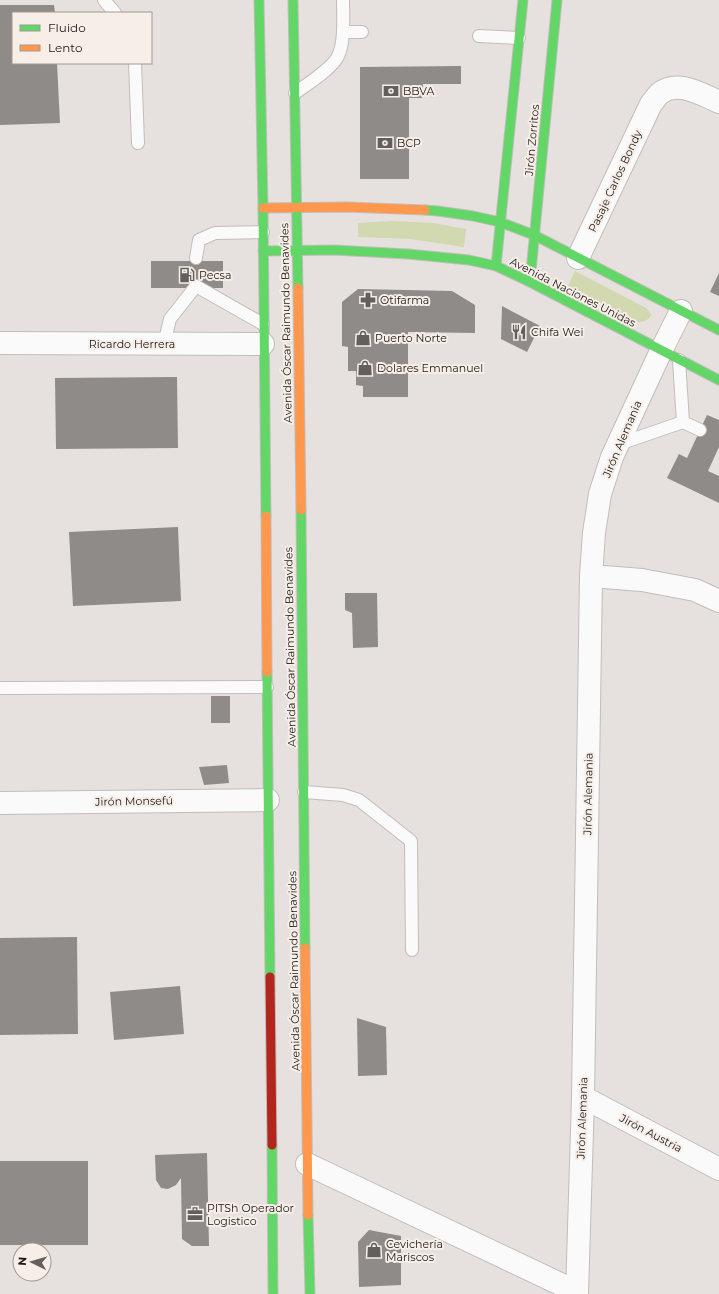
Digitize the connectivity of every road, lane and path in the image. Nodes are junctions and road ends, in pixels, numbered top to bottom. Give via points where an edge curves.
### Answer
1 (104, 0) edge
2 (259, 0) edge
3 (293, 0) edge
4 (343, 0) edge
5 (523, 0) edge
6 (557, 0) edge
7 (114, 12) edge
8 (343, 32) junction
9 (362, 32) dead end
10 (479, 36) dead end
11 (519, 38) junction
12 (135, 64) edge
13 (295, 93) junction
14 (719, 102) edge
15 (138, 143) dead end
16 (263, 208) junction
17 (297, 208) junction
18 (500, 222) junction
19 (263, 232) junction
20 (534, 235) junction
21 (297, 250) junction
22 (263, 251) junction
23 (196, 258) dead end
24 (578, 258) junction
25 (496, 266) junction
26 (530, 282) junction
27 (681, 311) junction
28 (719, 330) edge
29 (263, 334) junction
30 (0, 343) edge
31 (164, 344) junction
32 (670, 355) junction
33 (719, 380) edge
34 (683, 422) junction
35 (700, 430) dead end
36 (619, 444) junction
37 (591, 576) junction
38 (719, 601) edge
39 (267, 687) junction
40 (0, 688) edge
41 (304, 792) junction
42 (268, 800) junction
43 (0, 802) edge
44 (412, 950) dead end
45 (583, 1097) junction
46 (307, 1164) junction
47 (719, 1169) edge
48 (577, 1293) edge
49 (273, 1294) edge
50 (310, 1294) edge

1 - 7 lane
2 - 16 main road, Avenida Óscar Raimundo Benavides
3 - 13 main road, Avenida Óscar Raimundo Benavides
4 - 8 lane
5 - 11 main road, Jirón Zorritos
6 - 20 main road, Jirón Zorritos
8 - 9 lane
8 - 13 lane via 338,57 325,71
10 - 11 lane
11 - 18 main road, Jirón Zorritos
12 - 15 lane
13 - 17 main road, Avenida Óscar Raimundo Benavides
14 - 24 street, Pasaje Carlos Bondy via 687,88 673,87 660,94 651,104
16 - 17 main road
16 - 19 main road, Avenida Óscar Raimundo Benavides
17 - 18 main road via 347,207 438,211
17 - 21 main road, Avenida Óscar Raimundo Benavides
18 - 20 main road
18 - 25 main road, Jirón Zorritos
19 - 22 main road, Avenida Óscar Raimundo Benavides
19 - 23 lane via 215,233 199,240
20 - 24 main road
20 - 26 main road, Jirón Zorritos
21 - 22 main road, Avenida Naciones Unidas
21 - 25 main road, Avenida Naciones Unidas via 347,250 421,255 469,260
21 - 41 main road, Avenida Óscar Raimundo Benavides
22 - 29 main road, Avenida Óscar Raimundo Benavides
24 - 27 main road
25 - 26 main road, Avenida Naciones Unidas
26 - 32 main road, Avenida Naciones Unidas
27 - 28 main road
27 - 32 street, Jirón Alemania
29 - 31 street, Ricardo Herrera
29 - 31 lane via 196,286 170,319
29 - 39 main road, Avenida Óscar Raimundo Benavides
30 - 31 street, Ricardo Herrera
32 - 33 main road, Avenida Naciones Unidas
32 - 34 lane
32 - 36 street, Jirón Alemania
34 - 35 lane
34 - 36 lane
36 - 37 street, Jirón Alemania via 600,494
37 - 38 street via 642,580 695,590
37 - 45 street, Jirón Alemania
39 - 40 lane
39 - 42 main road, Avenida Óscar Raimundo Benavides
41 - 44 lane via 343,795 359,800 411,841
41 - 46 main road, Avenida Óscar Raimundo Benavides
42 - 43 street, Jirón Monsefú
42 - 49 main road, Avenida Óscar Raimundo Benavides
45 - 47 street, Jirón Austria
45 - 48 street, Jirón Alemania
46 - 48 street
46 - 50 main road, Avenida Óscar Raimundo Benavides

